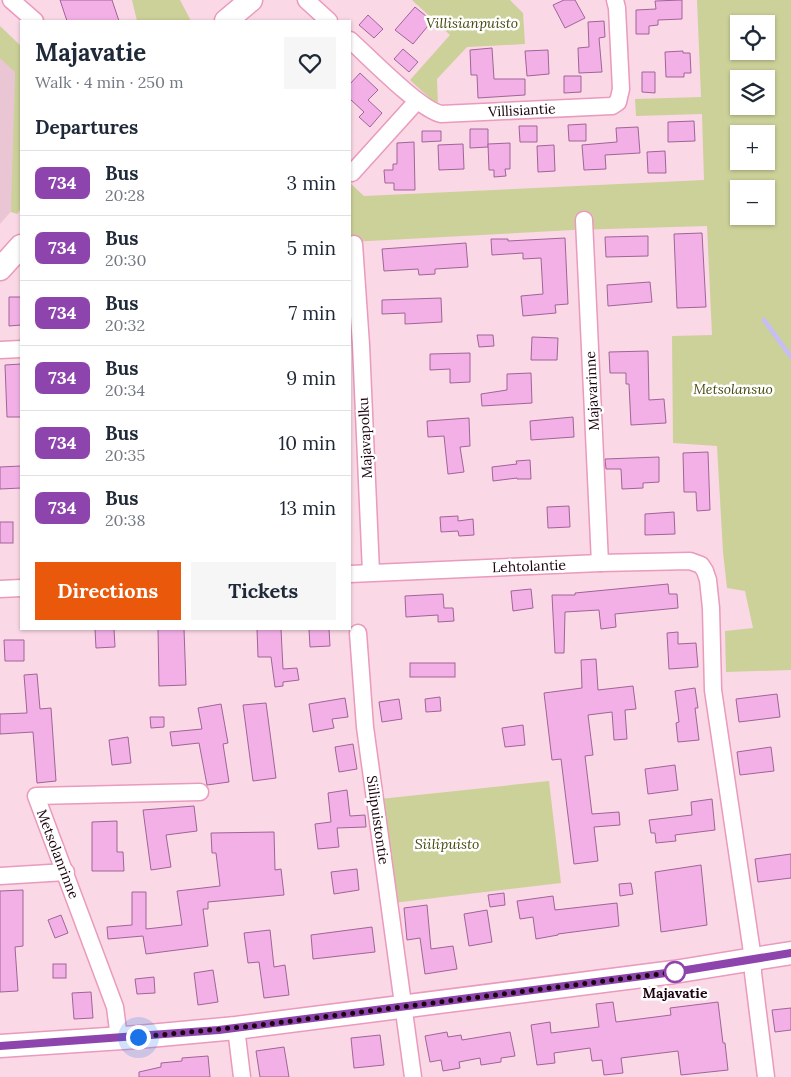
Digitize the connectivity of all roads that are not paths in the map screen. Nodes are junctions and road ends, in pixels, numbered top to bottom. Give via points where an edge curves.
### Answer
1 (11, 0) edge
2 (252, 0) edge
3 (306, 0) edge
4 (615, 0) edge
5 (231, 13) edge
6 (34, 20) edge
7 (328, 20) edge
8 (351, 41) edge
9 (417, 101) junction
10 (352, 173) dead end
11 (584, 220) dead end
12 (354, 244) dead end
13 (20, 247) edge
14 (0, 269) edge
15 (355, 345) edge
16 (20, 349) edge
17 (0, 350) edge
18 (600, 563) junction
19 (371, 572) junction
20 (351, 574) edge
21 (20, 588) edge
22 (0, 589) edge
23 (358, 633) dead end
24 (200, 792) dead end
25 (66, 872) junction
26 (0, 876) edge
27 (791, 953) edge
28 (753, 959) junction
29 (404, 1007) junction
30 (236, 1028) junction
31 (119, 1038) junction
32 (0, 1046) edge
33 (242, 1077) edge
34 (413, 1077) edge
35 (766, 1077) edge

1 - 6 street
2 - 5 street
3 - 7 street
4 - 9 street, Villisiantie via 621,89 618,102 612,106 441,114 432,112
8 - 9 street, Villisiantie
9 - 10 street
11 - 18 street, Majavarinne
12 - 15 street, Majavapolku
13 - 14 street
15 - 19 street, Majavapolku
16 - 17 street
18 - 19 street, Lehtolantie
18 - 28 street, Lehtolantie via 690,561 705,571 711,608 713,690
19 - 20 street, Lehtolantie
21 - 22 street
23 - 29 street, Siilipuistontie via 365,727
24 - 25 street, Metsolanrinne via 36,796
25 - 26 street
25 - 31 street, Metsolanrinne via 114,1007
27 - 28 street
28 - 29 street
28 - 35 street
29 - 30 street
29 - 34 street, Siilipuistontie
30 - 31 street
30 - 33 street
31 - 32 street

